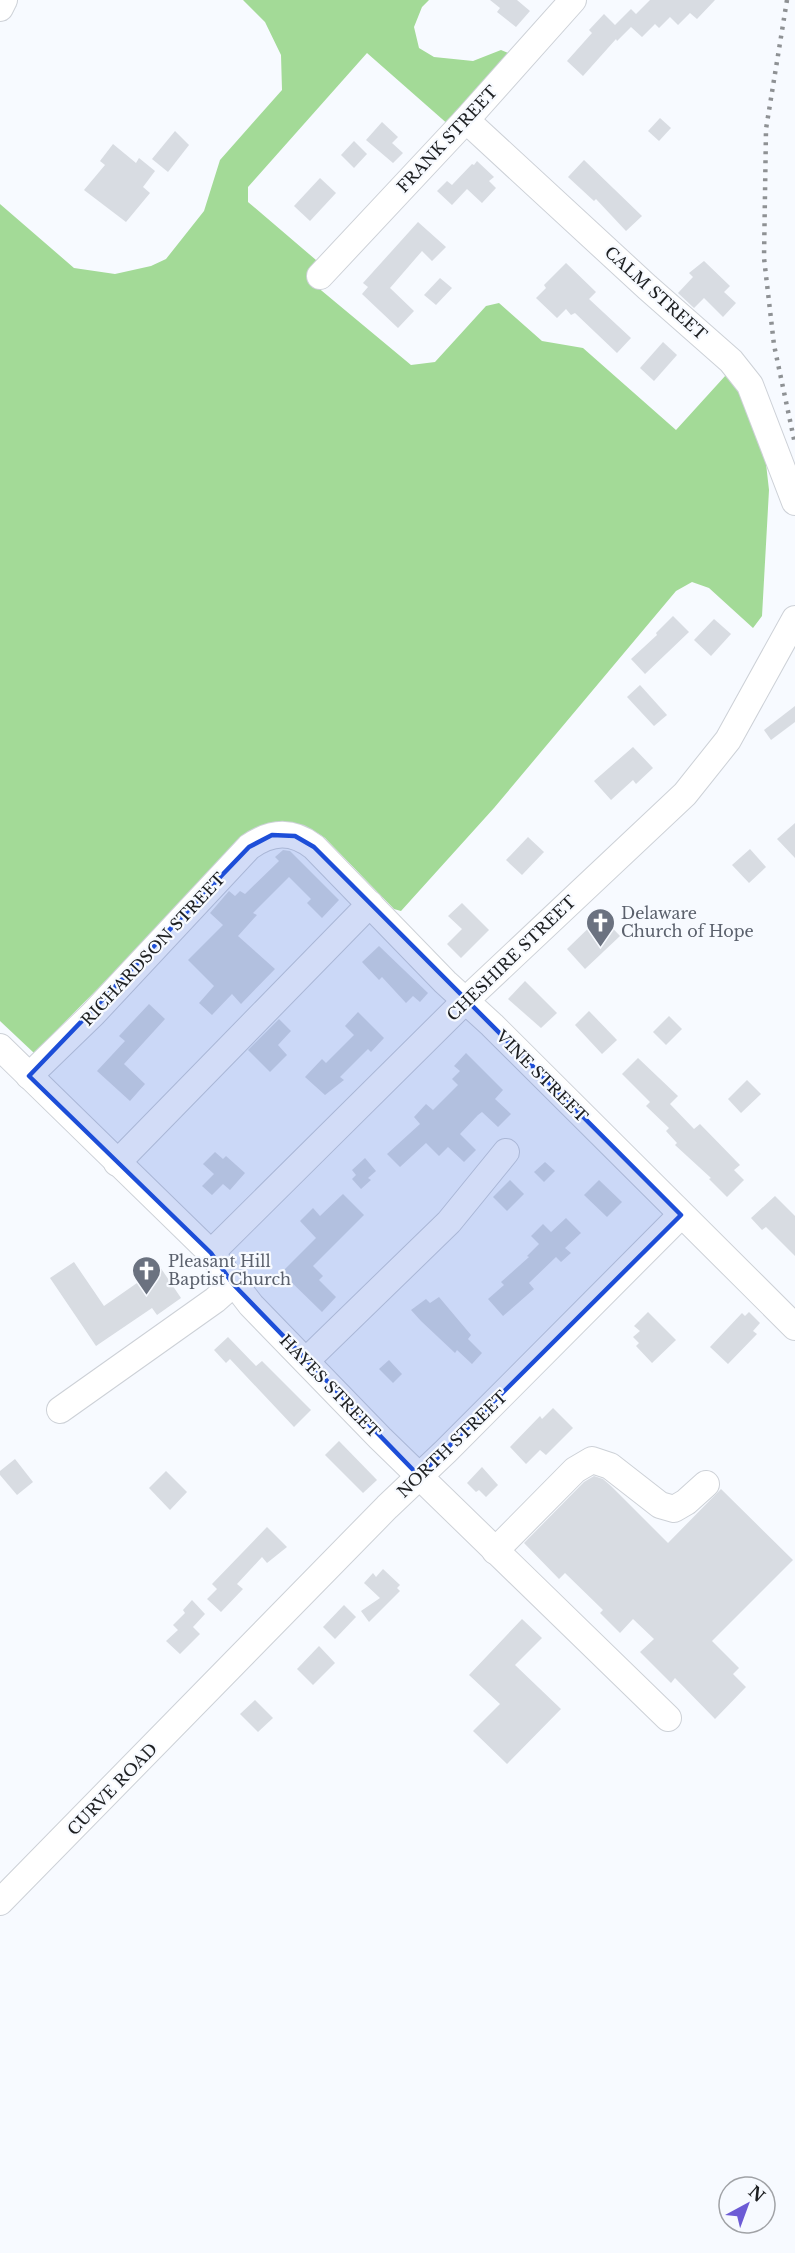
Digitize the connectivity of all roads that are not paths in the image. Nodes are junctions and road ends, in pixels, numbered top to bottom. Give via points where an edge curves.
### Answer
1 (4, 0) edge
2 (573, 0) edge
3 (0, 8) edge
4 (466, 120) junction
5 (320, 276) dead end
6 (795, 502) edge
7 (795, 619) edge
8 (789, 647) edge
9 (284, 833) joint
10 (369, 904) junction
11 (465, 1001) junction
12 (0, 1047) edge
13 (29, 1076) junction
14 (506, 1152) dead end
15 (117, 1163) junction
16 (681, 1215) junction
17 (212, 1253) junction
18 (233, 1284) junction
19 (795, 1327) edge
20 (306, 1362) junction
21 (60, 1410) dead end
22 (419, 1476) junction
23 (706, 1484) dead end
24 (495, 1551) junction
25 (224, 1674) joint
26 (668, 1718) dead end
27 (0, 1902) edge

1 - 3 street
2 - 4 street, FRANK STREET
4 - 5 street, FRANK STREET
4 - 6 street, CALM STREET via 731,361 750,385
7 - 8 street, CHESHIRE STREET
8 - 11 street, CHESHIRE STREET via 742,719 685,794
9 - 10 street, VINE STREET via 305,840
9 - 13 street, RICHARDSON STREET via 261,838 249,847 93,1014
10 - 11 street, VINE STREET
10 - 15 street
11 - 16 street, VINE STREET
11 - 17 street, CHESHIRE STREET
12 - 13 street, HAYES STREET
13 - 15 street, HAYES STREET
14 - 20 street via 449,1222
15 - 17 street, HAYES STREET
16 - 19 street, VINE STREET
16 - 22 street, NORTH STREET
17 - 18 street, HAYES STREET
18 - 20 street, HAYES STREET
18 - 21 street
20 - 22 street, HAYES STREET
22 - 24 street, HAYES STREET
22 - 25 street, NORTH STREET
23 - 24 street via 674,1509 660,1505 610,1466 592,1460 575,1470
24 - 26 street, HAYES STREET
25 - 27 street, CURVE ROAD

